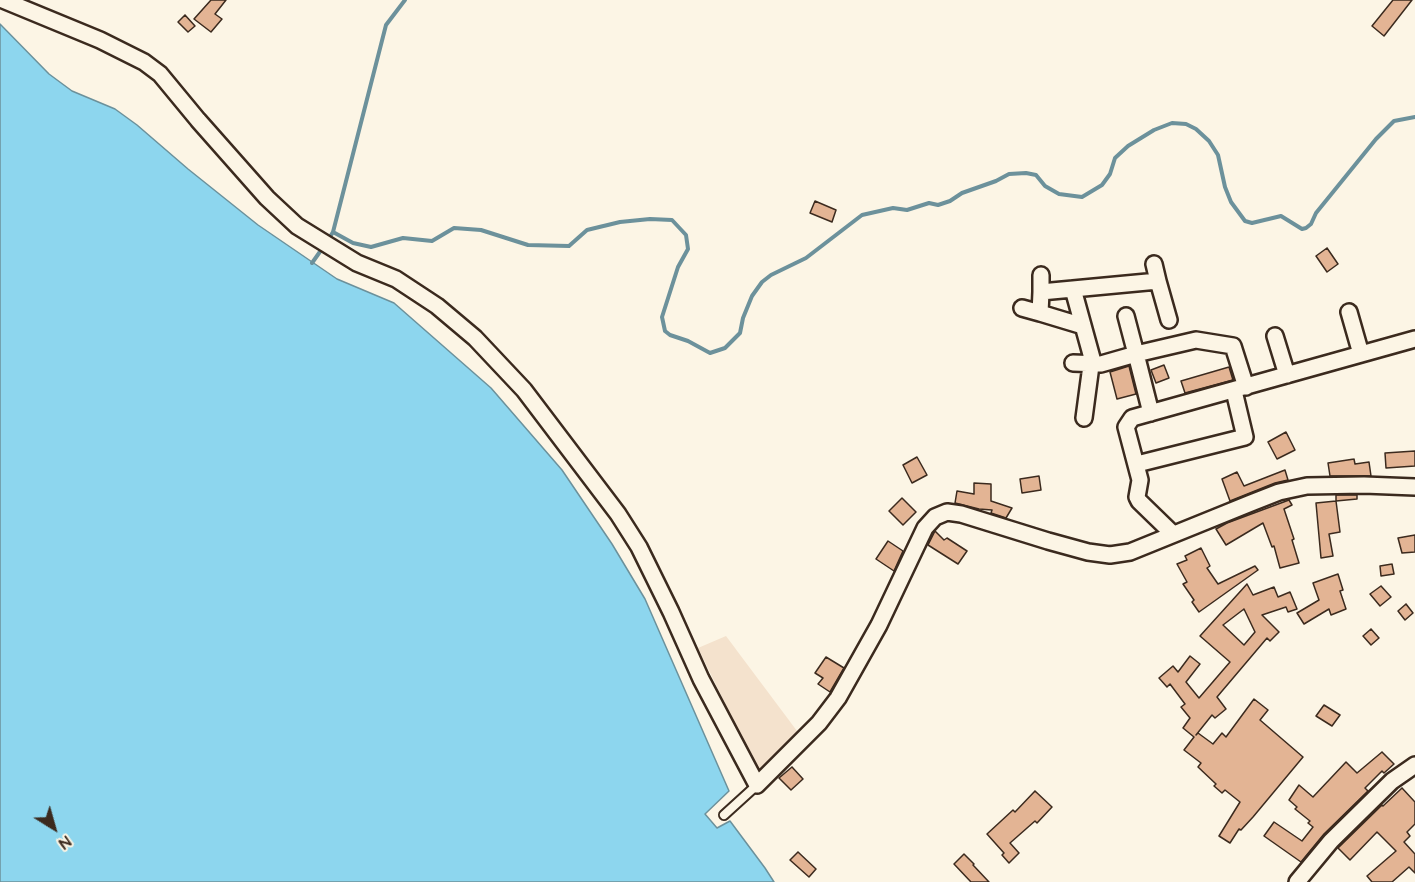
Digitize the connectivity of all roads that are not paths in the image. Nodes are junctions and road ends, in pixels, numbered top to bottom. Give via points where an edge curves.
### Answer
1 (3, 0) edge
2 (1154, 264) dead end
3 (1041, 275) dead end
4 (1158, 281) junction
5 (1073, 290) junction
6 (1041, 292) junction
7 (1022, 308) dead end
8 (1348, 312) dead end
9 (1040, 313) junction
10 (1126, 316) dead end
11 (1169, 320) dead end
12 (1083, 326) junction
13 (1275, 336) dead end
14 (1415, 339) edge
15 (1136, 354) junction
16 (1361, 354) junction
17 (1073, 363) dead end
18 (1090, 364) junction
19 (1287, 375) junction
20 (1240, 389) junction
21 (1151, 413) junction
22 (1084, 418) dead end
23 (1137, 464) junction
24 (1415, 487) edge
25 (1173, 534) junction
26 (1415, 765) edge
27 (757, 785) junction
28 (724, 815) dead end
29 (1297, 882) edge

1 - 27 street via 144,62 160,74 267,198 297,226 357,263 396,279 438,306 475,338 524,390 639,547 701,679
2 - 4 street
3 - 6 street
4 - 5 street
4 - 11 street
5 - 6 street
5 - 12 street
6 - 9 street
7 - 9 street
8 - 16 street
9 - 12 street
10 - 15 street
12 - 18 street via 1092,358
13 - 19 street
14 - 16 street
15 - 18 street
15 - 20 street via 1196,340 1233,346
15 - 21 street
16 - 19 street
17 - 18 street
18 - 22 street
19 - 20 street
20 - 21 street
20 - 23 street via 1245,437
21 - 23 street via 1132,418 1126,427
23 - 25 street via 1139,501
24 - 25 street via 1307,486 1279,492
25 - 27 street via 1130,552 1110,555 961,514 947,512 935,517 925,528 879,626 838,698 819,723
26 - 29 street via 1392,781 1331,841
27 - 28 lane

